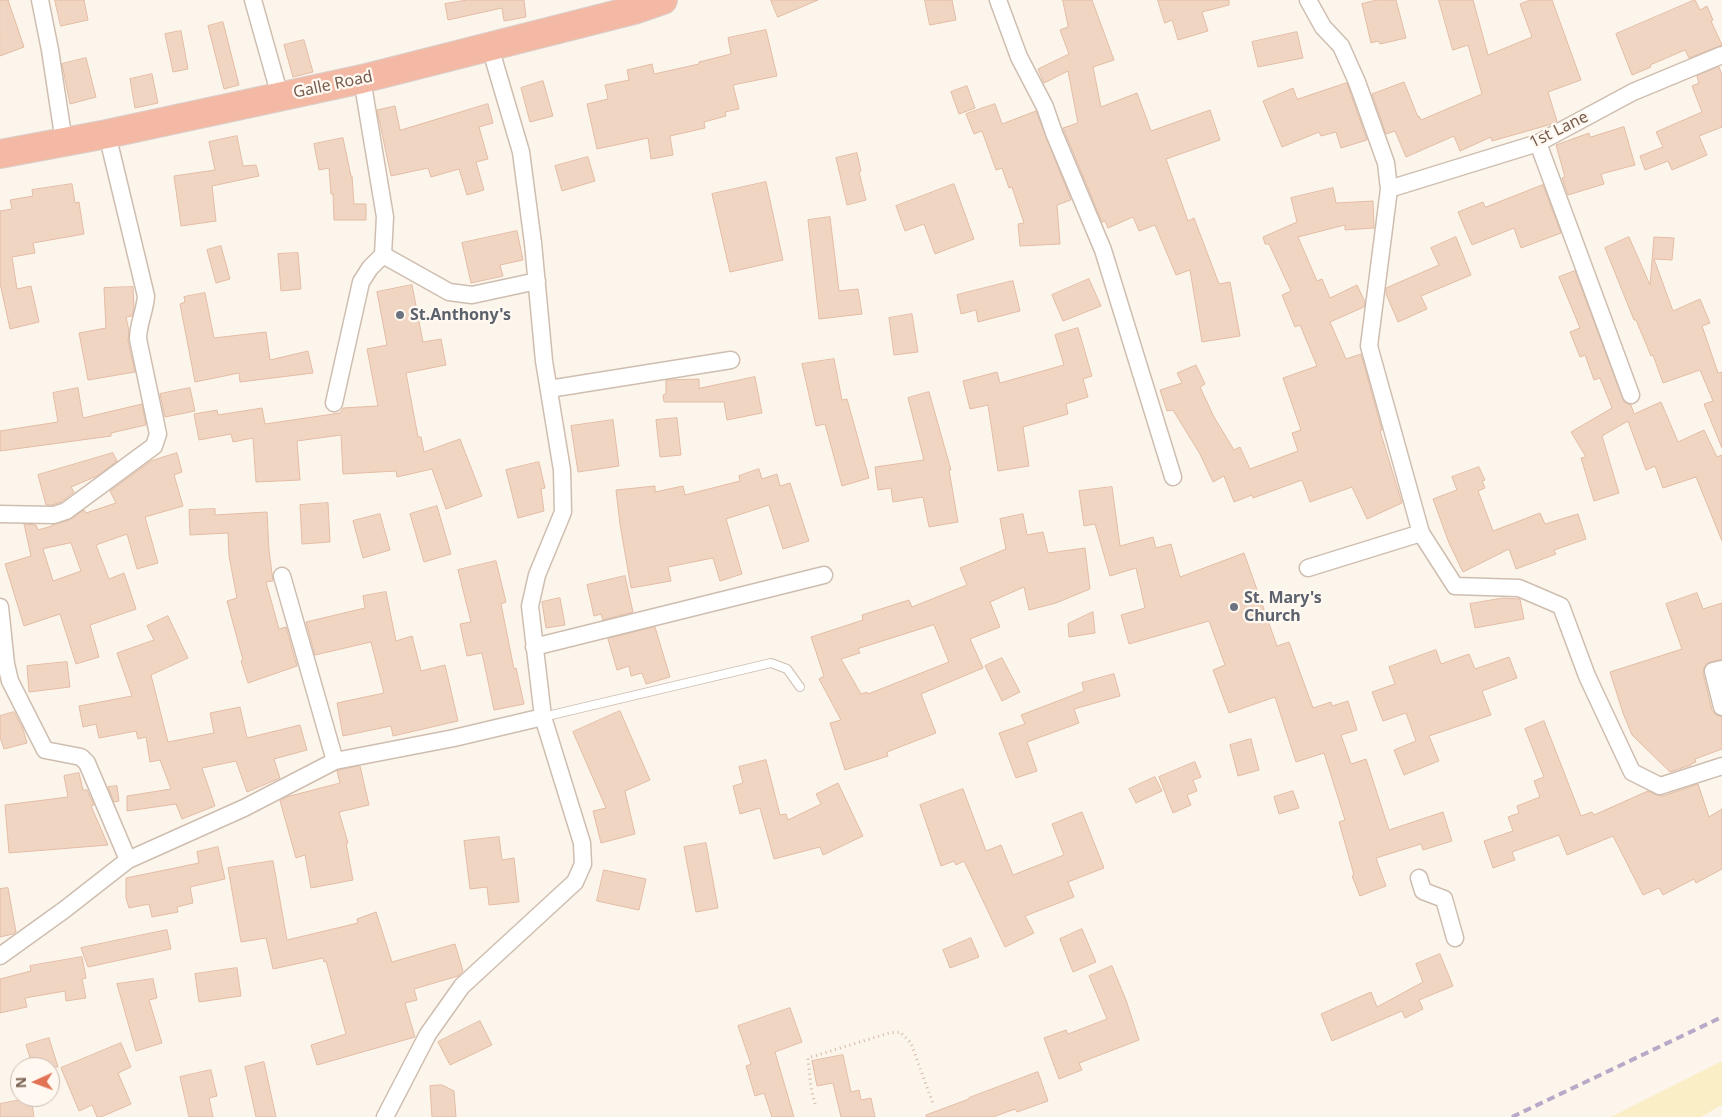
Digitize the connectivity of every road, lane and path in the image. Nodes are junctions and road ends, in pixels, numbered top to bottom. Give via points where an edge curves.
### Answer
1 (40, 0) edge
2 (253, 0) edge
3 (663, 0) edge
4 (998, 0) edge
5 (1308, 0) edge
6 (490, 46) junction
7 (1722, 55) edge
8 (362, 79) junction
9 (280, 96) junction
10 (107, 134) junction
11 (64, 142) junction
12 (1538, 144) junction
13 (0, 154) edge
14 (1389, 189) junction
15 (383, 255) junction
16 (537, 281) junction
17 (731, 360) dead end
18 (549, 389) junction
19 (1631, 395) dead end
20 (334, 403) dead end
21 (1173, 477) dead end
22 (0, 514) edge
23 (1422, 533) junction
24 (1308, 568) dead end
25 (824, 575) dead end
26 (282, 576) dead end
27 (0, 607) edge
28 (534, 647) junction
29 (1722, 669) edge
30 (800, 687) dead end
31 (1722, 706) edge
32 (543, 717) junction
33 (335, 761) junction
34 (1722, 766) edge
35 (128, 860) junction
36 (1419, 878) dead end
37 (1455, 938) dead end
38 (0, 956) edge
39 (815, 1104) dead end
40 (933, 1104) dead end
41 (385, 1117) edge

1 - 11 street
2 - 9 street
3 - 6 highway, Galle Road
4 - 21 street via 1103,250
5 - 14 street via 1323,27 1341,46 1357,82 1386,163
6 - 8 highway, Galle Road
6 - 16 street via 521,152
7 - 12 street, 1st Lane via 1633,92
8 - 9 highway, Galle Road
8 - 15 street via 385,217
9 - 10 highway, Galle Road
10 - 11 highway, Galle Road
10 - 22 street via 146,296 138,339 158,434 154,446 66,511 54,516
11 - 13 highway, Galle Road
12 - 14 street, 1st Lane
12 - 19 street
14 - 23 street via 1369,346
15 - 16 street via 449,292 472,295
15 - 20 street via 361,282
16 - 18 street
17 - 18 street
18 - 28 street via 562,470 563,512 530,606
23 - 24 street
23 - 34 street via 1455,586 1519,588 1561,606 1587,676 1632,772 1660,786
25 - 28 street
26 - 33 street
27 - 35 street via 10,681 40,742 45,750 81,757 86,763
28 - 32 street
29 - 31 street via 1713,671
30 - 32 lane via 787,669 772,663
32 - 33 street
32 - 41 street via 582,844 583,864 575,882 462,986 428,1034
33 - 35 street via 244,808
35 - 38 street
36 - 37 street via 1423,891 1444,899
39 - 40 path via 808,1058 900,1032 911,1043

